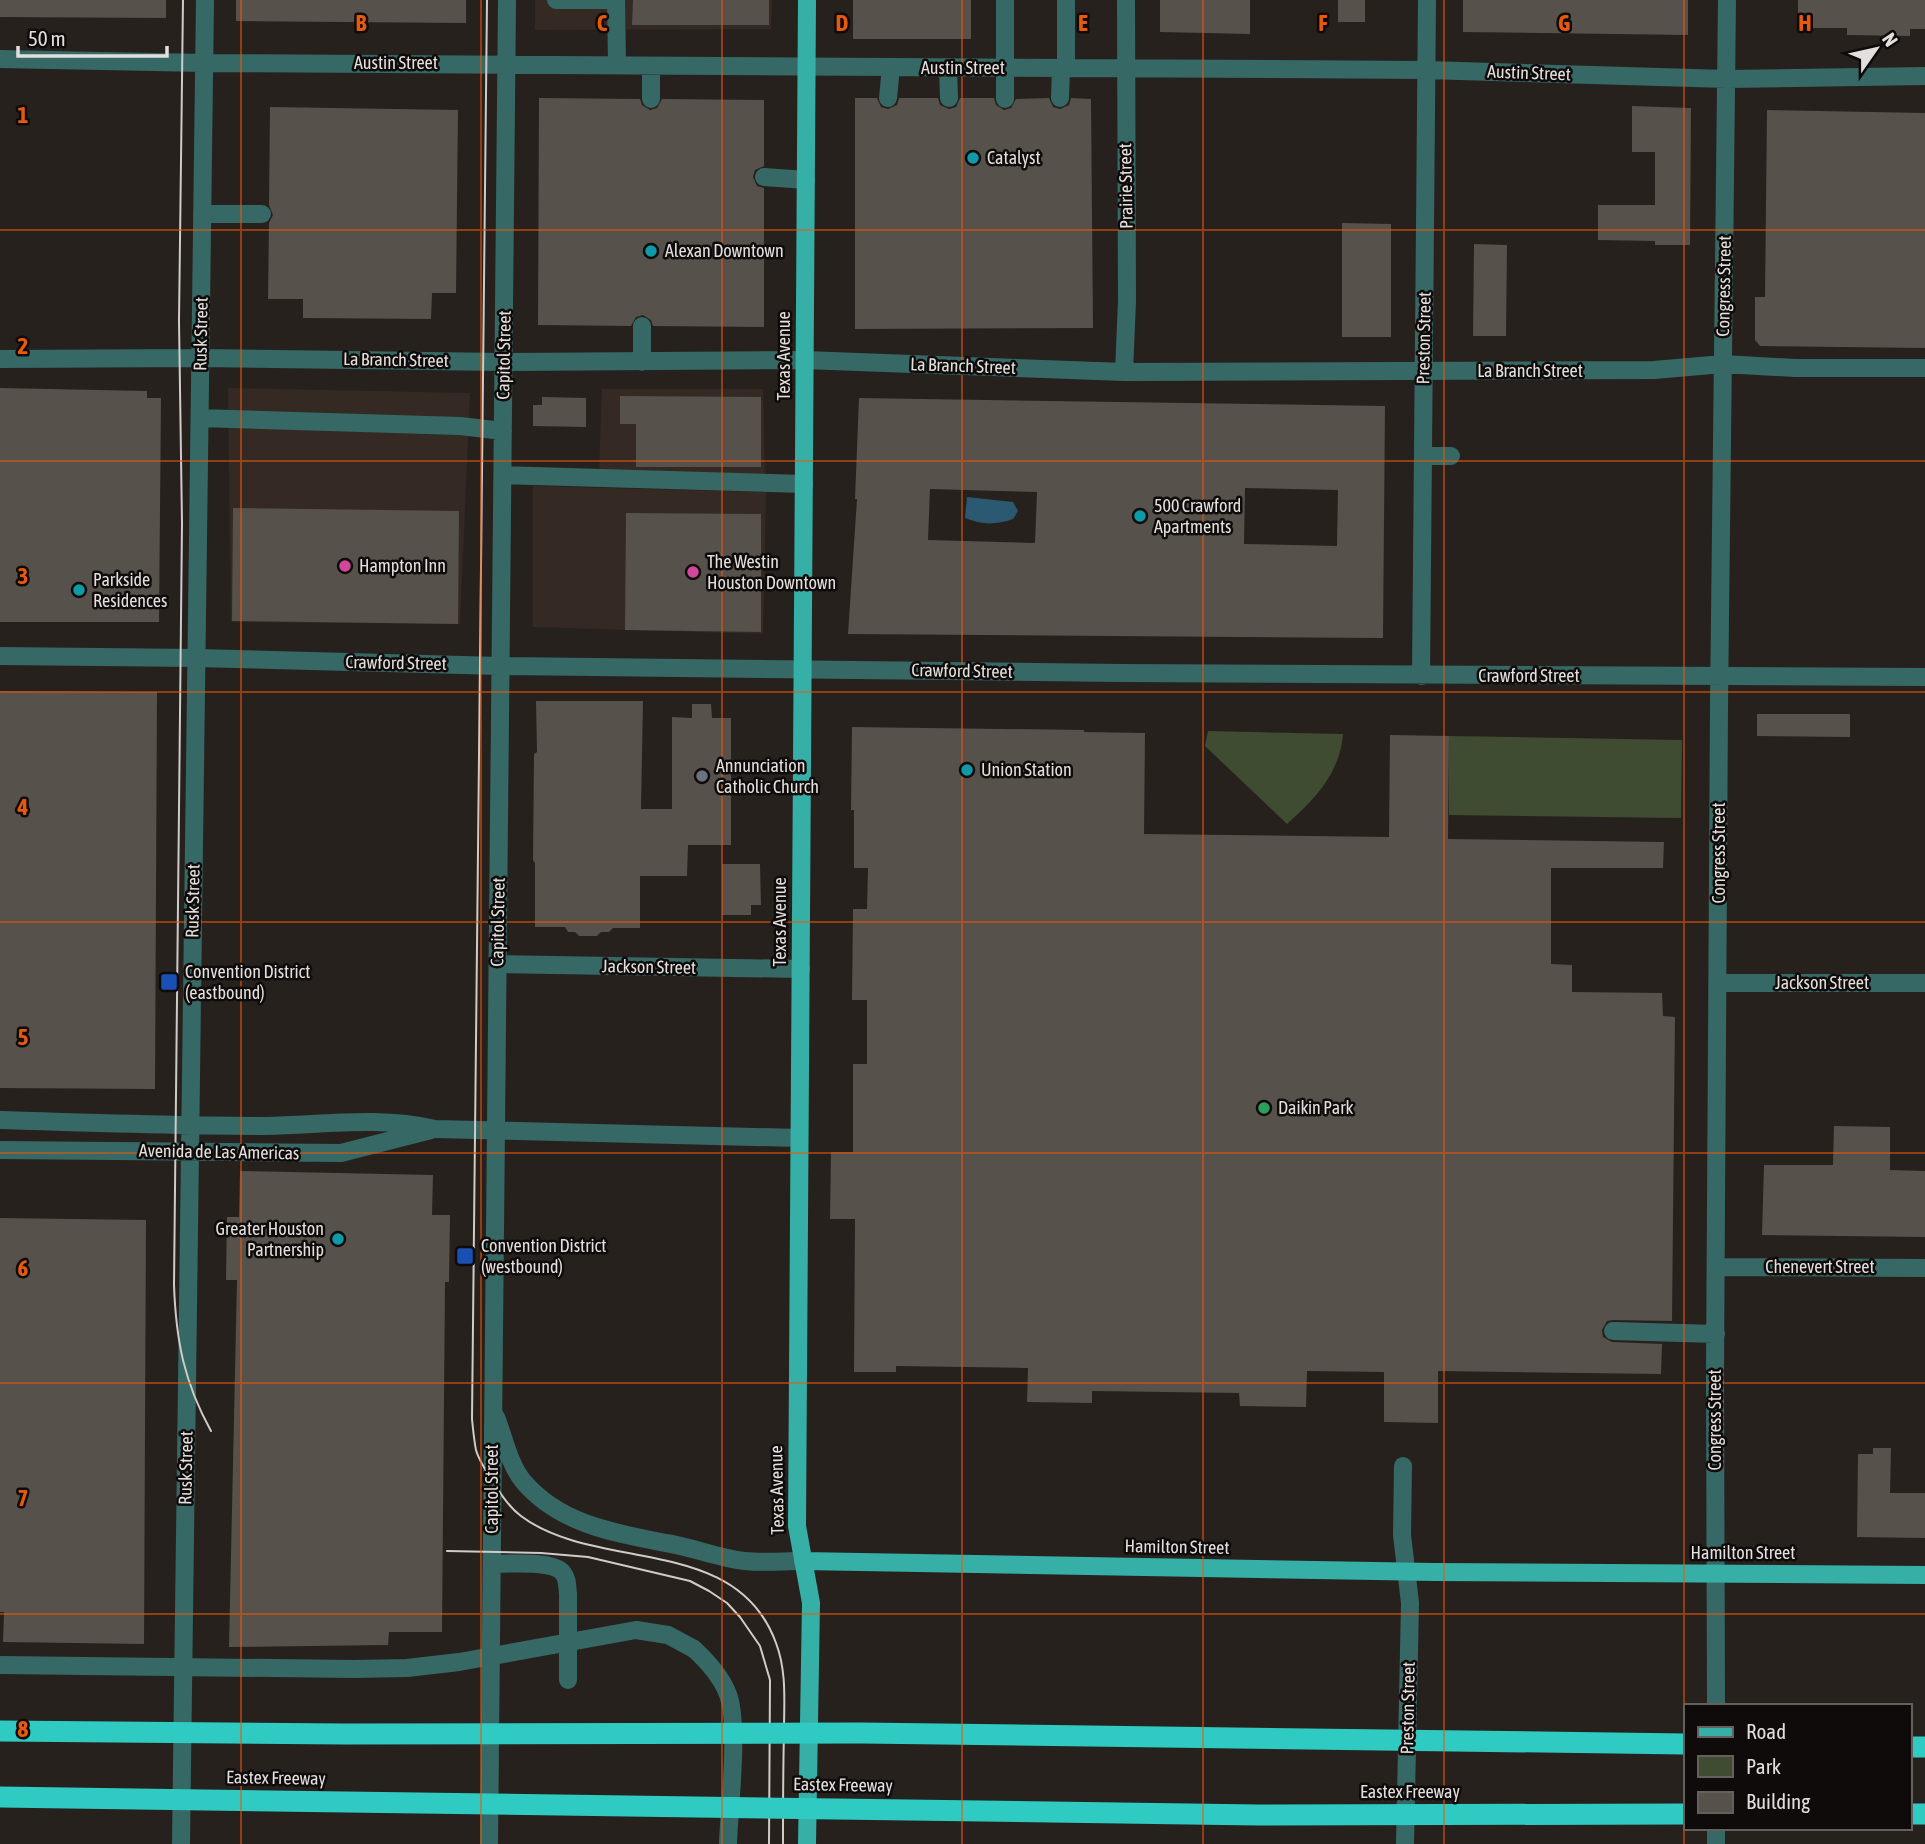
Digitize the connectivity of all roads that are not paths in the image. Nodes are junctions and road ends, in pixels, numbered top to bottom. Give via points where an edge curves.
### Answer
1 (205, 0) edge
2 (508, 0) edge
3 (556, 0) edge
4 (616, 0) edge
5 (807, 0) edge
6 (1005, 0) edge
7 (1066, 0) edge
8 (1126, 0) edge
9 (1427, 0) edge
10 (1727, 0) edge
11 (0, 59) edge
12 (204, 63) junction
13 (507, 64) junction
14 (617, 64) junction
15 (651, 66) junction
16 (807, 67) junction
17 (891, 67) junction
18 (948, 68) junction
19 (1003, 68) junction
20 (1064, 69) junction
21 (1126, 69) junction
22 (1427, 70) junction
23 (1925, 76) edge
24 (1727, 79) junction
25 (888, 98) dead end
26 (949, 98) dead end
27 (651, 99) dead end
28 (1005, 99) dead end
29 (1060, 99) dead end
30 (764, 177) dead end
31 (806, 180) junction
32 (202, 214) junction
33 (262, 214) dead end
34 (642, 326) dead end
35 (200, 358) junction
36 (0, 359) edge
37 (805, 360) junction
38 (504, 362) junction
39 (642, 362) junction
40 (1723, 364) junction
41 (1925, 368) edge
42 (1124, 372) junction
43 (1423, 372) junction
44 (200, 418) junction
45 (503, 432) junction
46 (1423, 456) junction
47 (1451, 456) dead end
48 (503, 475) junction
49 (804, 484) junction
50 (0, 656) edge
51 (197, 658) junction
52 (500, 666) junction
53 (803, 668) junction
54 (1421, 676) junction
55 (1720, 677) junction
56 (1925, 677) edge
57 (498, 964) junction
58 (801, 969) junction
59 (1719, 983) junction
60 (1925, 983) edge
61 (0, 1120) edge
62 (191, 1126) junction
63 (435, 1129) junction
64 (496, 1130) junction
65 (799, 1138) junction
66 (0, 1150) edge
67 (190, 1152) junction
68 (1716, 1267) junction
69 (1925, 1268) edge
70 (1614, 1331) dead end
71 (1716, 1334) junction
72 (493, 1411) junction
73 (1402, 1466) dead end
74 (803, 1561) junction
75 (492, 1564) junction
76 (1406, 1572) junction
77 (1716, 1574) junction
78 (1925, 1574) edge
79 (0, 1665) edge
80 (568, 1680) dead end
81 (1716, 1704) edge
82 (0, 1731) edge
83 (1684, 1744) edge
84 (0, 1797) edge
85 (1684, 1814) edge
86 (181, 1844) edge
87 (489, 1844) edge
88 (727, 1844) edge
89 (807, 1844) edge
90 (1405, 1844) edge

1 - 12 street, Rusk Street
2 - 13 street, Capitol Street
3 - 4 street
4 - 14 street
5 - 16 main road, Texas Avenue
6 - 19 street
7 - 20 street
8 - 21 street, Prairie Street
9 - 22 street, Preston Street
10 - 24 street, Congress Street
11 - 12 street, Austin Street
12 - 13 street, Austin Street
12 - 32 street, Rusk Street
13 - 14 street, Austin Street
13 - 38 street, Capitol Street
14 - 15 street, Austin Street
15 - 16 street, Austin Street
15 - 27 street
16 - 17 street, Austin Street
16 - 31 main road, Texas Avenue
17 - 18 street, Austin Street
17 - 25 street
18 - 19 street, Austin Street
18 - 26 street
19 - 20 street, Austin Street
19 - 28 street
20 - 21 street, Austin Street
20 - 29 street
21 - 22 street, Austin Street
21 - 42 street, Prairie Street
22 - 24 street, Austin Street
22 - 43 street, Preston Street
23 - 24 street, Austin Street
24 - 40 street, Congress Street
30 - 31 street
31 - 37 main road, Texas Avenue
32 - 33 street
32 - 35 street, Rusk Street
34 - 39 street
35 - 36 street, La Branch Street
35 - 38 street, La Branch Street
35 - 44 street, Rusk Street
37 - 39 street, La Branch Street
37 - 42 street, La Branch Street
37 - 49 main road, Texas Avenue
38 - 39 street, La Branch Street
38 - 45 street, Capitol Street
40 - 41 street, La Branch Street
40 - 43 street, La Branch Street via 1654,370
40 - 55 street, Congress Street
42 - 43 street, La Branch Street
43 - 46 street, Preston Street
44 - 45 street via 460,426
44 - 51 street, Rusk Street
45 - 48 street, Capitol Street
46 - 47 street
46 - 54 street, Preston Street
48 - 49 street
48 - 52 street, Capitol Street
49 - 53 main road, Texas Avenue
50 - 51 street, Crawford Street
51 - 52 street, Crawford Street
51 - 62 street, Rusk Street
52 - 53 street, Crawford Street
52 - 57 street, Capitol Street
53 - 54 street, Crawford Street
53 - 58 main road, Texas Avenue
54 - 55 street, Crawford Street
55 - 56 street, Crawford Street
55 - 59 street, Congress Street
57 - 58 street, Jackson Street
57 - 64 street, Capitol Street
58 - 65 main road, Texas Avenue
59 - 60 street, Jackson Street
59 - 68 street, Congress Street
61 - 62 street, Avenida de Las Americas
62 - 63 street, Avenida de Las Americas via 353,1121 405,1122
62 - 67 street, Rusk Street
63 - 64 street, Avenida de Las Americas
63 - 67 street, Avenida de Las Americas via 341,1153
64 - 65 street, Avenida de Las Americas
64 - 72 street, Capitol Street
65 - 74 main road, Texas Avenue via 797,1526
66 - 67 street, Avenida de Las Americas
67 - 86 street, Rusk Street
68 - 69 street, Chenevert Street
68 - 71 street, Congress Street
70 - 71 street
71 - 77 street, Congress Street
72 - 74 street, Hamilton Street via 524,1481 547,1503 587,1526 744,1561
72 - 75 street, Capitol Street
73 - 76 street, Preston Street
74 - 76 main road, Hamilton Street
74 - 89 main road, Texas Avenue via 811,1603
75 - 80 street via 548,1565 563,1573 568,1594
75 - 87 street, Capitol Street
76 - 77 main road, Hamilton Street
76 - 90 street, Preston Street via 1410,1603
77 - 78 main road, Hamilton Street
77 - 81 street, Congress Street
79 - 88 street, bridge via 407,1668 636,1630 668,1635 694,1648 728,1692 733,1715
82 - 83 highway, bridge via 862,1733
84 - 85 highway, Eastex Freeway, bridge via 1258,1815

